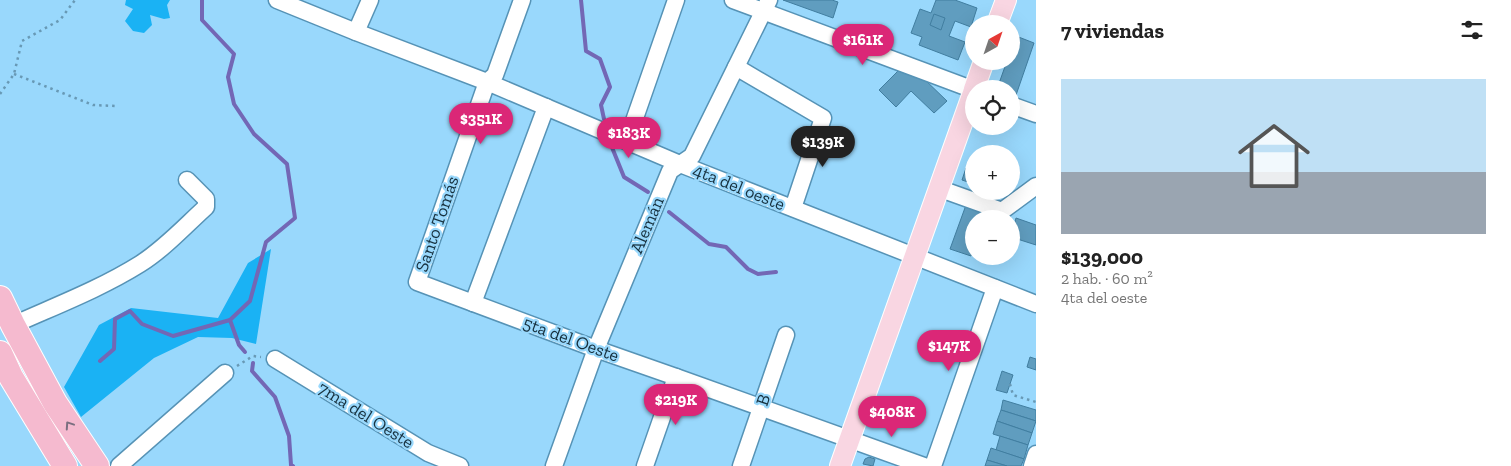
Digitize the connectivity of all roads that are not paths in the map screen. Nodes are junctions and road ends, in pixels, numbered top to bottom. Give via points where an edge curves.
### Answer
1 (277, 0) edge
2 (370, 0) edge
3 (522, 0) edge
4 (676, 0) edge
5 (733, 0) edge
6 (1006, 0) edge
7 (1016, 0) edge
8 (767, 6) edge
9 (1000, 15) edge
10 (1011, 15) edge
11 (356, 32) junction
12 (736, 66) junction
13 (487, 82) junction
14 (965, 86) edge
15 (546, 107) junction
16 (1020, 108) edge
17 (1036, 114) edge
18 (965, 117) edge
19 (969, 135) edge
20 (627, 141) junction
21 (680, 164) junction
22 (187, 180) dead end
23 (1036, 186) edge
24 (949, 192) junction
25 (793, 208) junction
26 (990, 210) edge
27 (1007, 210) edge
28 (919, 258) junction
29 (417, 282) joint
30 (995, 288) junction
31 (0, 298) edge
32 (473, 303) junction
33 (1036, 304) edge
34 (12, 325) junction
35 (786, 335) dead end
36 (596, 349) junction
37 (0, 354) edge
38 (275, 359) road end
39 (225, 373) road end
40 (676, 376) junction
41 (760, 407) junction
42 (855, 441) junction
43 (1036, 454) edge
44 (65, 466) edge
45 (96, 466) edge
46 (119, 466) edge
47 (460, 466) edge
48 (554, 466) edge
49 (645, 466) edge
50 (741, 466) edge
51 (840, 466) edge
52 (853, 466) edge
53 (924, 466) edge
54 (933, 466) edge
55 (1032, 466) edge

1 - 11 street, 4ta del oeste
2 - 11 street
3 - 13 street, Santo Tomás via 495,75
4 - 20 street
5 - 8 street
6 - 9 main road
7 - 10 main road
8 - 12 street, Alemán
8 - 14 street
11 - 13 street, 4ta del oeste
12 - 21 street, Alemán via 692,156
12 - 25 street via 823,118
13 - 15 street, 4ta del oeste
13 - 29 street, Santo Tomás
15 - 20 street, 4ta del oeste
15 - 32 street
16 - 17 street
18 - 28 main road
19 - 24 main road
20 - 21 street, 4ta del oeste
21 - 25 street, 4ta del oeste
21 - 36 street, Alemán via 670,171
22 - 34 street via 206,198 206,207 177,234 141,263 102,285
23 - 27 street
24 - 26 street
24 - 28 main road
25 - 28 street, 4ta del oeste
28 - 30 street, 4ta del oeste
28 - 42 main road
29 - 32 street, 5ta del Oeste
30 - 33 street, 4ta del oeste
30 - 54 street
31 - 34 highway
32 - 36 street, 5ta del Oeste
45 -> 34 highway via 54,403
35 - 41 street, B
36 - 40 street, 5ta del Oeste
36 - 48 street, Alemán
37 - 44 highway
38 - 47 street, 7ma del Oeste via 428,453
39 - 46 street
40 - 41 street, 5ta del Oeste
40 - 49 street
41 - 42 street, 5ta del Oeste
41 - 50 street, B
42 - 51 main road
42 - 52 main road
42 - 53 street, 5ta del Oeste
43 - 55 street

